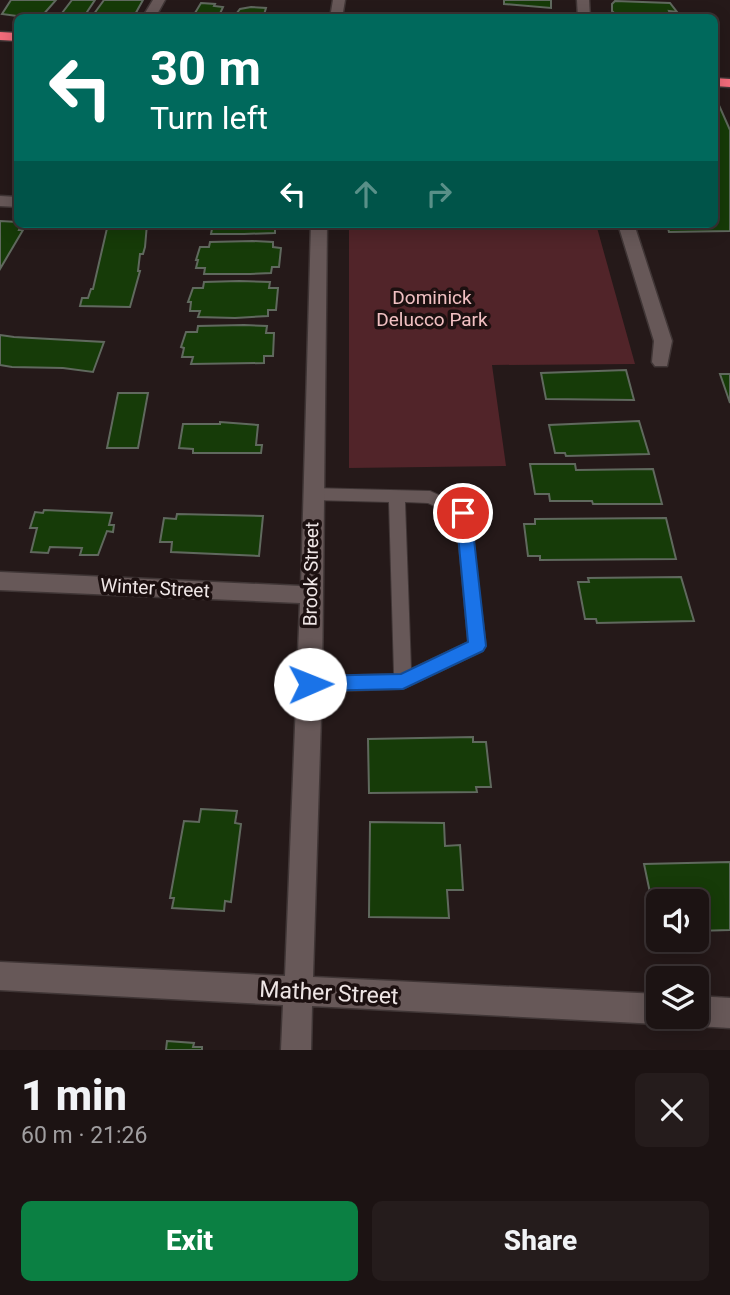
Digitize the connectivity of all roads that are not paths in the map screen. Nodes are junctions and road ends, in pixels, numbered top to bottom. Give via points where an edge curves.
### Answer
1 (319, 228) edge
2 (627, 228) edge
3 (661, 362) dead end
4 (312, 494) junction
5 (397, 496) junction
6 (0, 581) edge
7 (310, 595) junction
8 (403, 681) junction
9 (310, 684) junction
10 (0, 976) edge
11 (298, 991) junction
12 (646, 1008) edge
13 (709, 1012) edge
14 (730, 1013) edge
15 (296, 1050) edge

1 - 4 street, Brook Street
2 - 3 street via 663,341
4 - 5 lane
4 - 7 street, Brook Street
5 - 8 lane
5 - 8 lane via 430,497 463,513 477,646
6 - 7 street, Winter Street
7 - 9 street, Brook Street
8 - 9 lane
9 - 11 street, Brook Street
10 - 11 street, Mather Street
11 - 12 street, Mather Street
11 - 15 street, Brook Street
13 - 14 street

